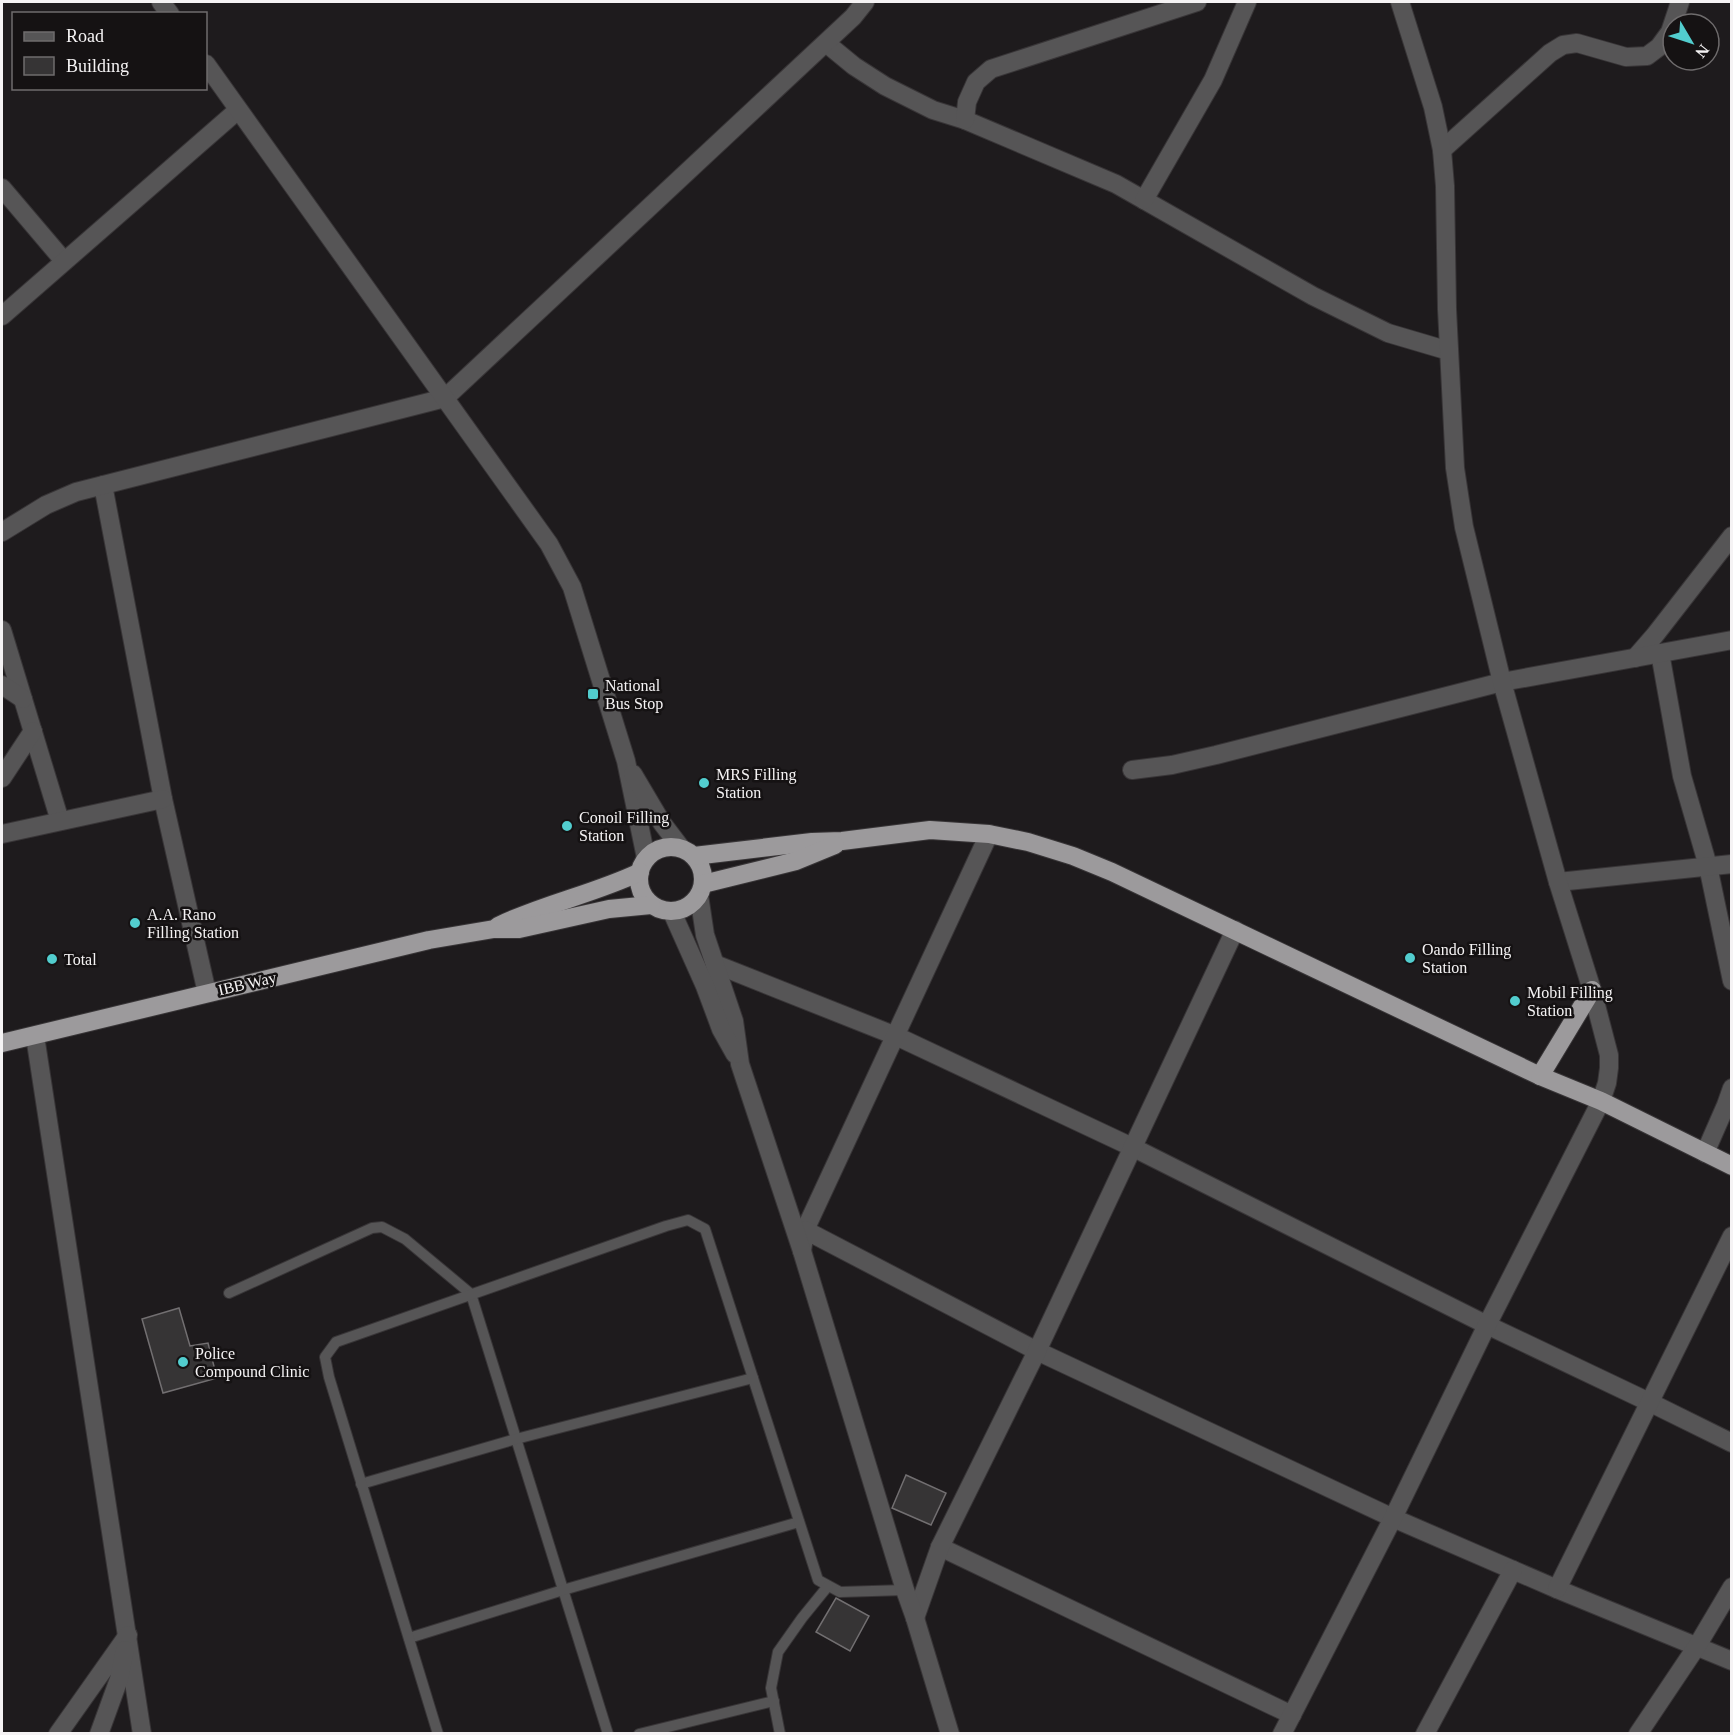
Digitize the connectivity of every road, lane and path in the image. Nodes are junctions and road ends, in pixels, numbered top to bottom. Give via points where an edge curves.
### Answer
1 (865, 2) edge
2 (1247, 2) edge
3 (1400, 2) edge
4 (1680, 2) edge
5 (1186, 3) edge
6 (826, 43) junction
7 (207, 65) edge
8 (238, 110) junction
9 (965, 120) junction
10 (1442, 150) junction
11 (2, 188) edge
12 (1144, 200) junction
13 (64, 261) junction
14 (2, 316) edge
15 (1449, 351) junction
16 (445, 398) junction
17 (103, 485) junction
18 (2, 532) edge
19 (1731, 536) edge
20 (2, 630) edge
21 (1731, 640) edge
22 (1660, 653) junction
23 (1635, 658) junction
24 (1502, 682) junction
25 (2, 685) edge
26 (23, 699) junction
27 (33, 730) junction
28 (626, 761) junction
29 (1132, 770) dead end
30 (2, 778) edge
31 (163, 799) junction
32 (60, 821) junction
33 (2, 834) edge
34 (989, 834) junction
35 (842, 842) junction
36 (687, 852) junction
37 (1731, 864) edge
38 (643, 865) junction
39 (1708, 866) junction
40 (1558, 882) junction
41 (701, 889) junction
42 (651, 905) junction
43 (672, 912) junction
44 (494, 929) junction
45 (1235, 930) junction
46 (715, 964) junction
47 (1731, 981) edge
48 (1592, 990) junction
49 (207, 993) junction
50 (35, 1036) junction
51 (896, 1036) junction
52 (2, 1043) edge
53 (740, 1064) junction
54 (1540, 1076) junction
55 (1731, 1088) edge
56 (1600, 1101) junction
57 (1132, 1147) junction
58 (1705, 1153) junction
59 (1731, 1166) edge
60 (806, 1230) junction
61 (1731, 1236) edge
62 (802, 1251) junction
63 (229, 1293) dead end
64 (471, 1294) junction
65 (1487, 1325) junction
66 (1037, 1351) junction
67 (753, 1378) junction
68 (1649, 1402) junction
69 (516, 1439) junction
70 (1731, 1443) edge
71 (361, 1484) junction
72 (1393, 1518) junction
73 (800, 1522) junction
74 (940, 1547) junction
75 (1513, 1570) junction
76 (828, 1586) junction
77 (1731, 1587) edge
78 (1557, 1589) junction
79 (563, 1590) junction
80 (905, 1590) junction
81 (915, 1618) junction
82 (128, 1635) junction
83 (409, 1638) junction
84 (1697, 1646) junction
85 (1731, 1661) edge
86 (774, 1701) junction
87 (1292, 1715) junction
88 (58, 1734) edge
89 (99, 1734) edge
90 (142, 1734) edge
91 (438, 1734) edge
92 (608, 1734) edge
93 (639, 1734) edge
94 (780, 1734) edge
95 (950, 1734) edge
96 (1282, 1734) edge
97 (1425, 1734) edge
98 (1638, 1734) edge

1 - 6 street
2 - 12 street via 1213,80
3 - 10 street
4 - 10 street via 1670,32 1647,56 1626,57 1577,43 1563,45
5 - 9 street via 991,69 976,82 967,102
6 - 9 street via 885,86 933,110
6 - 16 street
7 - 8 street
8 - 13 street
8 - 16 street
9 - 12 street via 1116,184
10 - 15 street
11 - 13 street
12 - 15 street via 1313,296 1388,333
13 - 14 street
15 - 24 street via 1455,468 1464,527
16 - 17 street
16 - 28 street via 549,544 572,587
17 - 18 street via 46,505
17 - 31 street
19 - 23 street
20 - 26 street
21 - 22 street
22 - 23 street
22 - 39 street via 1682,776
23 - 24 street
24 - 29 street via 1216,755
24 - 40 street
25 - 26 street
26 - 27 street
27 - 30 street
27 - 32 street
28 - 36 street via 662,824
28 - 38 street
31 - 32 street
31 - 49 street
32 - 33 street
34 - 35 highway via 930,830
34 - 45 highway via 1073,856
34 - 51 street
35 - 36 highway
35 - 41 highway via 796,861
36 - 38 highway via 668,847 656,851
36 - 41 highway via 700,864
37 - 39 street
38 - 42 highway via 639,884
38 - 44 highway via 622,881 527,913
39 - 40 street
39 - 47 street
40 - 48 street
41 - 43 highway via 692,904
41 - 46 street via 705,934
42 - 43 highway
42 - 44 highway via 609,909 519,929
43 - 53 street via 721,1029
44 - 49 highway, IBB Way via 429,940
45 - 54 highway
45 - 57 street
46 - 51 street
46 - 53 street via 734,1021
48 - 54 highway
48 - 56 street via 1609,1055 1607,1083
49 - 50 highway, IBB Way
50 - 52 highway, IBB Way
50 - 82 street
51 - 57 street
51 - 60 street
53 - 62 street
54 - 56 highway
55 - 58 street
56 - 58 highway
56 - 65 street
57 - 65 street
57 - 66 street
58 - 59 highway
60 - 62 street
60 - 66 street
61 - 68 street
62 - 80 street
63 - 64 lane via 372,1228 382,1227 405,1239
64 - 67 lane via 688,1220 705,1229
64 - 69 lane
64 - 71 lane via 336,1342 325,1357
65 - 68 street
65 - 72 street
66 - 72 street
66 - 74 street
67 - 69 lane
67 - 73 lane
68 - 70 street
68 - 78 street
69 - 71 lane
69 - 79 lane
71 - 83 lane
72 - 75 street
72 - 87 street
73 - 76 lane via 818,1580
73 - 79 lane
74 - 81 street
74 - 87 street
75 - 78 street
75 - 97 street
76 - 80 lane via 840,1592
76 - 86 lane via 778,1652 771,1688
77 - 84 street
78 - 84 street
79 - 83 lane
79 - 92 lane
80 - 81 street
81 - 95 street
82 - 88 street
82 - 89 street via 119,1679
82 - 90 street
83 - 91 lane
84 - 85 street
84 - 98 street
86 - 93 lane
86 - 94 lane
87 - 96 street

